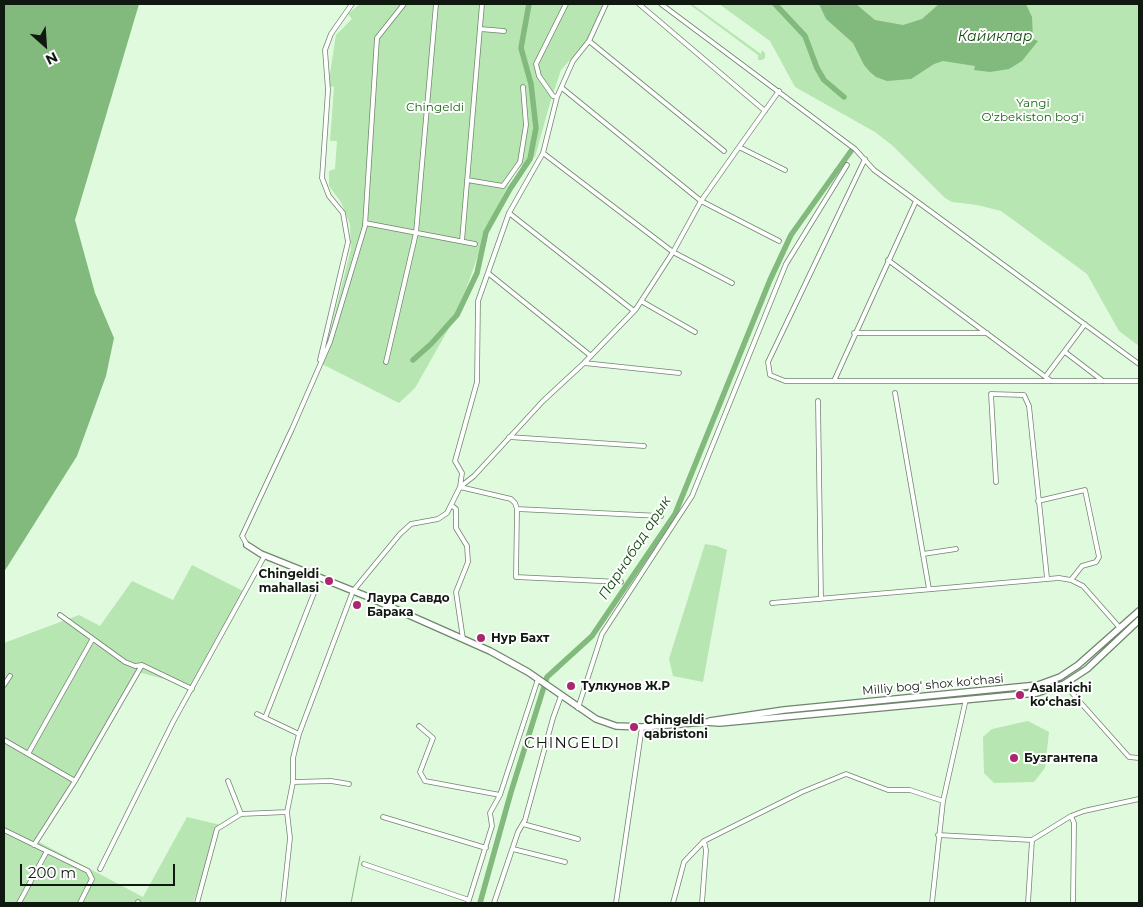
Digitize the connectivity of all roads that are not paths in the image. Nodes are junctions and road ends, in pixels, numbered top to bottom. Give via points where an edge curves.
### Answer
1 (352, 4) edge
2 (404, 4) edge
3 (436, 4) edge
4 (482, 4) edge
5 (566, 4) edge
6 (606, 4) edge
7 (639, 4) edge
8 (661, 4) edge
9 (480, 28) junction
10 (504, 31) dead end
11 (589, 41) junction
12 (523, 87) dead end
13 (562, 88) junction
14 (779, 91) junction
15 (557, 98) junction
16 (765, 111) junction
17 (739, 147) junction
18 (724, 152) dead end
19 (543, 153) junction
20 (865, 159) junction
21 (847, 165) dead end
22 (785, 170) dead end
23 (467, 180) junction
24 (916, 201) junction
25 (701, 202) junction
26 (509, 213) junction
27 (365, 223) junction
28 (416, 233) junction
29 (779, 240) dead end
30 (462, 241) junction
31 (475, 244) dead end
32 (672, 252) junction
33 (888, 260) junction
34 (488, 274) junction
35 (732, 283) dead end
36 (641, 301) junction
37 (634, 311) junction
38 (1085, 324) junction
39 (694, 332) dead end
40 (854, 333) junction
41 (987, 333) junction
42 (1065, 352) junction
43 (591, 356) junction
44 (386, 362) dead end
45 (584, 363) junction
46 (1139, 364) edge
47 (319, 367) junction
48 (679, 373) dead end
49 (1046, 376) junction
50 (834, 381) junction
51 (1052, 381) junction
52 (1103, 381) junction
53 (1139, 381) edge
54 (895, 393) dead end
55 (818, 401) dead end
56 (509, 437) junction
57 (644, 446) dead end
58 (996, 482) dead end
59 (460, 487) junction
60 (1038, 501) junction
61 (451, 505) junction
62 (517, 509) junction
63 (661, 516) dead end
64 (247, 545) joint
65 (956, 550) dead end
66 (923, 554) junction
67 (266, 555) junction
68 (1047, 578) junction
69 (1071, 580) junction
70 (621, 582) dead end
71 (930, 589) junction
72 (354, 591) junction
73 (314, 594) dead end
74 (821, 599) junction
75 (772, 603) dead end
76 (1139, 611) edge
77 (60, 616) dead end
78 (1139, 620) edge
79 (1121, 628) junction
80 (463, 639) junction
81 (92, 640) junction
82 (142, 665) junction
83 (10, 676) dead end
84 (538, 679) junction
85 (1064, 684) junction
86 (4, 685) edge
87 (192, 689) junction
88 (965, 695) junction
89 (561, 696) junction
90 (884, 699) junction
91 (884, 706) junction
92 (578, 708) junction
93 (257, 714) dead end
94 (265, 718) junction
95 (705, 722) junction
96 (419, 726) dead end
97 (642, 727) junction
98 (299, 734) junction
99 (4, 740) edge
100 (28, 754) junction
101 (1139, 758) edge
102 (228, 781) dead end
103 (76, 782) junction
104 (293, 782) junction
105 (350, 784) dead end
106 (500, 795) junction
107 (1139, 799) edge
108 (943, 800) junction
109 (288, 812) junction
110 (241, 814) junction
111 (1071, 816) junction
112 (383, 817) dead end
113 (523, 824) junction
114 (4, 830) edge
115 (938, 835) junction
116 (578, 839) dead end
117 (1032, 840) junction
118 (704, 841) junction
119 (34, 844) junction
120 (486, 848) junction
121 (513, 849) junction
122 (47, 851) junction
123 (565, 862) dead end
124 (364, 864) dead end
125 (100, 869) dead end
126 (469, 901) edge
127 (19, 903) edge
128 (80, 903) edge
129 (197, 903) edge
130 (283, 903) edge
131 (494, 903) edge
132 (616, 903) edge
133 (674, 903) edge
134 (702, 903) edge
135 (932, 903) edge
136 (1028, 903) edge
137 (1073, 903) edge

1 - 47 street via 331,34 325,50 328,90 322,178 329,196 343,212 348,242
2 - 27 street via 378,38
3 - 28 street
4 - 9 street
5 - 15 street via 536,64 539,76
6 - 11 street
7 - 16 street
8 - 14 street
9 - 10 street
9 - 23 street
11 - 13 street via 573,60
11 - 18 street
12 - 23 street via 526,125 520,162 503,186
13 - 15 street
13 - 25 street
14 - 16 street
14 - 20 street
15 - 19 street
16 - 17 street
17 - 22 street
17 - 25 street
19 - 26 street
19 - 32 street
20 - 24 street via 874,170
20 - 50 street via 768,362 770,374 776,379
21 - 92 street via 786,264 692,496 602,634
23 - 30 street
24 - 33 street
24 - 38 street
25 - 29 street
25 - 32 street
26 - 34 street
26 - 37 street
27 - 28 street
27 - 47 street via 330,342
28 - 30 street
28 - 44 street
30 - 31 street
32 - 35 street
32 - 36 street
33 - 40 street
33 - 41 street
34 - 43 street
34 - 59 street via 478,301 477,382 455,459 462,475
36 - 37 street
36 - 39 street
37 - 43 street
38 - 42 street
38 - 46 street
40 - 41 street
40 - 50 street
41 - 49 street
42 - 49 street
42 - 52 street
43 - 45 street
45 - 48 street
45 - 56 street
47 - 64 street via 242,536
49 - 51 street
50 - 51 street
51 - 52 street
52 - 53 street
54 - 66 street
55 - 74 street
56 - 57 street
56 - 59 street
58 - 60 street via 991,394 1024,395 1029,406
59 - 61 street
59 - 62 street via 511,499
60 - 68 street
60 - 69 street via 1084,490 1099,558 1082,566
61 - 72 street via 443,517 414,523 404,530
61 - 80 street via 456,509 456,528 468,546 468,562 456,592
62 - 63 street
62 - 70 street via 516,577
64 - 67 main road, Milliy bog‘ shox ko‘chasi
65 - 66 street
66 - 71 street
67 - 72 main road, Milliy bog‘ shox ko‘chasi
67 - 87 street
68 - 69 street
68 - 71 street
69 - 79 street via 1083,586
71 - 74 street
72 - 80 main road, Milliy bog‘ shox ko‘chasi
72 - 98 street
73 - 94 street
74 - 75 street
76 - 79 main road, Milliy bog‘ shox ko‘chasi
77 - 81 street
78 - 85 main road, Milliy bog‘ shox ko‘chasi via 1094,663
79 - 88 main road, Milliy bog‘ shox ko‘chasi via 1078,665 1051,681
80 - 84 main road, Milliy bog‘ shox ko‘chasi
81 - 82 street via 134,666
81 - 100 street
82 - 87 street
82 - 103 street
83 - 86 street
84 - 89 main road, Milliy bog‘ shox ko‘chasi
84 - 106 street
85 - 88 main road, Milliy bog‘ shox ko‘chasi via 1026,694
85 - 101 street via 1129,756
87 - 125 street via 172,722
88 - 90 main road, Milliy bog‘ shox ko‘chasi
88 - 91 main road, Milliy bog‘ shox ko‘chasi
88 - 108 street
89 - 92 main road, Milliy bog‘ shox ko‘chasi
89 - 113 street
90 - 91 main road
90 - 95 main road, Milliy bog‘ shox ko‘chasi
91 - 95 main road, Milliy bog‘ shox ko‘chasi
92 - 97 main road, Milliy bog‘ shox ko‘chasi via 610,725
93 - 94 street
94 - 98 street
95 - 97 main road, Milliy bog‘ shox ko‘chasi
96 - 106 street via 433,738 420,772 424,780
97 - 132 street
98 - 104 street
99 - 100 street
100 - 103 street
102 - 110 street
103 - 119 street
104 - 105 street
104 - 109 street
106 - 120 street via 490,813 492,826
107 - 111 street
108 - 115 street
108 - 118 street via 910,790 888,790 846,774
109 - 110 street
109 - 130 street via 290,838
110 - 129 street via 217,830
111 - 117 street
111 - 137 street via 1074,823
112 - 120 street
113 - 116 street
113 - 121 street
114 - 119 street
115 - 117 street
115 - 135 street
117 - 136 street
118 - 133 street via 684,862
118 - 134 street
119 - 122 street
120 - 126 street
121 - 123 street
121 - 131 street
122 - 127 street
122 - 128 street via 90,873 91,881
124 - 126 street

